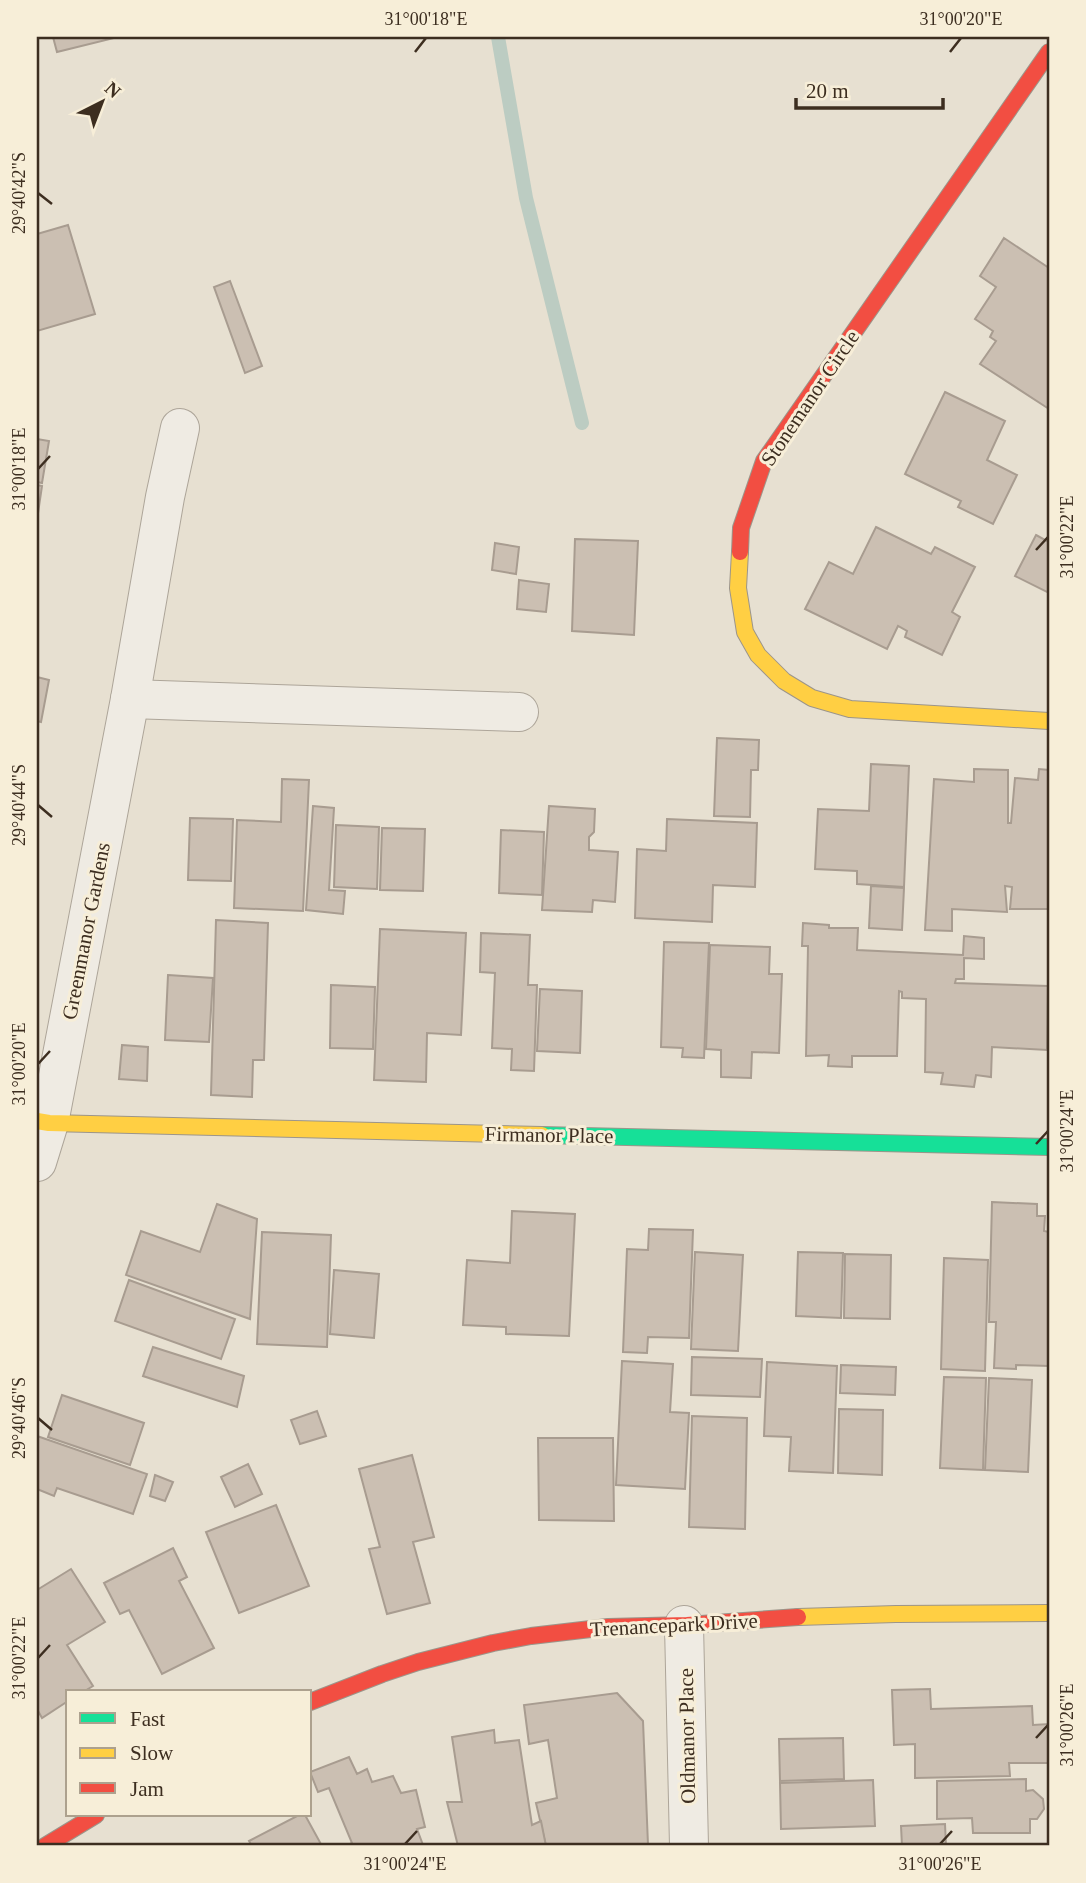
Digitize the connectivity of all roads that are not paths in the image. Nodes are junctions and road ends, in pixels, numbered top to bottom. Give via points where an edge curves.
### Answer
1 (1049, 51) edge
2 (180, 428) dead end
3 (130, 699) junction
4 (519, 712) dead end
5 (1049, 722) edge
6 (43, 1122) edge
7 (1049, 1147) edge
8 (37, 1162) edge
9 (1049, 1613) edge
10 (684, 1625) junction
11 (312, 1701) edge
12 (94, 1816) edge
13 (43, 1840) edge
14 (689, 1846) edge

1 - 5 street, Stonemanor Circle via 764,461 741,528 738,588 745,632 758,654 784,681 812,698 850,709
2 - 3 street, Greenmanor Gardens
3 - 4 street
3 - 6 street, Greenmanor Gardens
6 - 7 street, Firmanor Place
6 - 8 street, Greenmanor Gardens
9 - 10 street, Trenancepark Drive via 805,1617
10 - 11 street, Trenancepark Drive via 608,1627 495,1642 432,1657
10 - 14 street, Oldmanor Place
12 - 13 street

